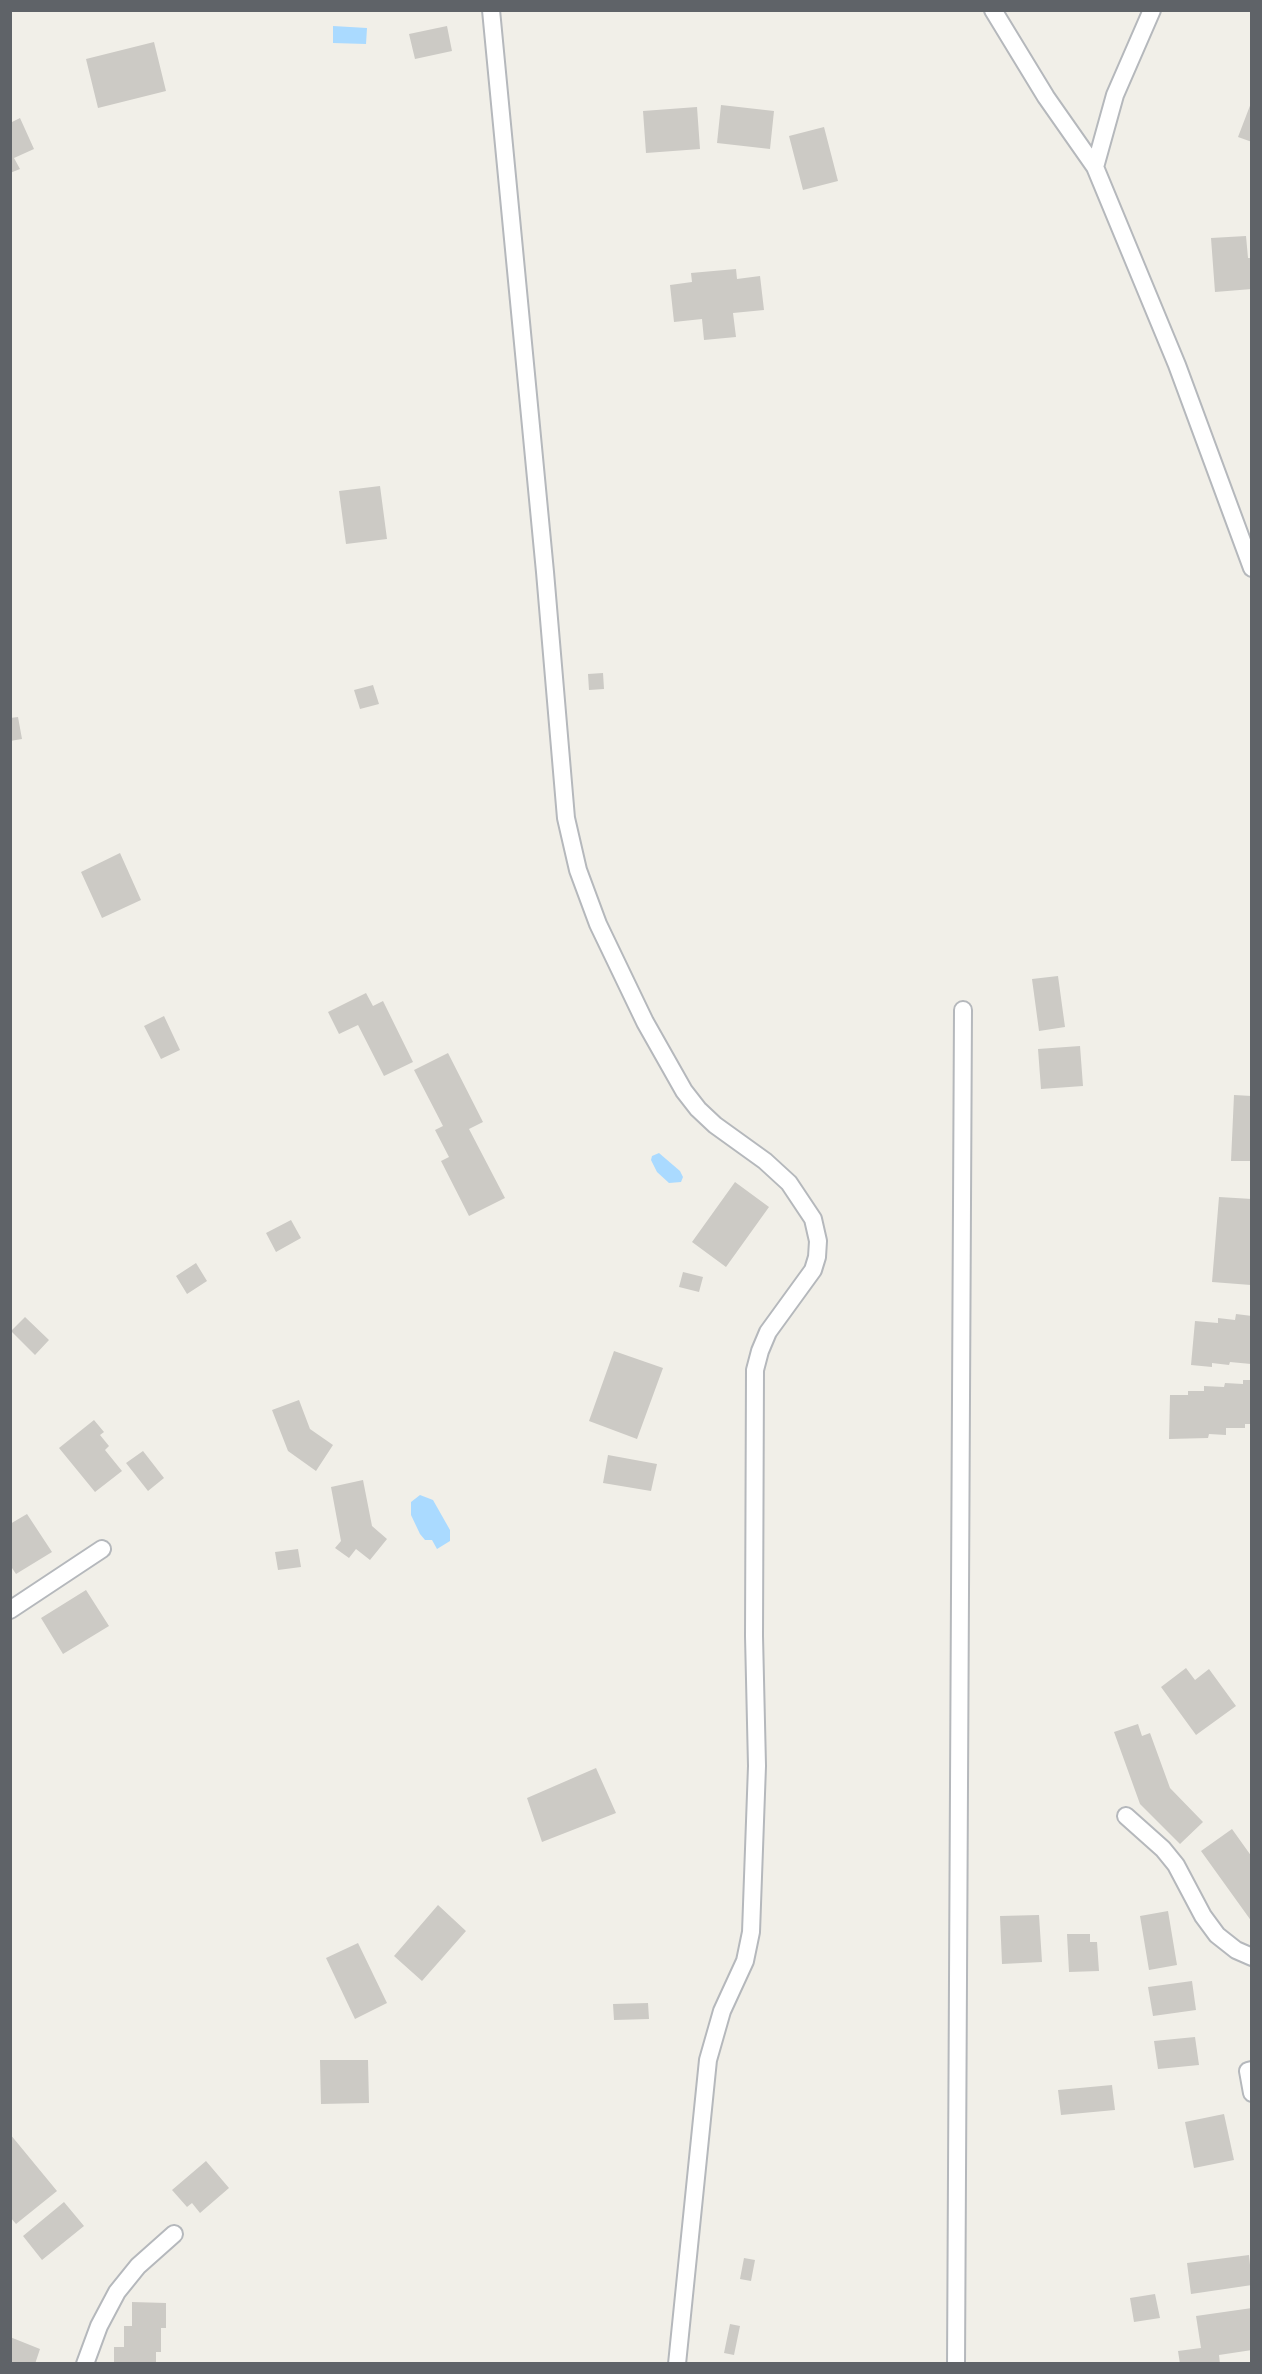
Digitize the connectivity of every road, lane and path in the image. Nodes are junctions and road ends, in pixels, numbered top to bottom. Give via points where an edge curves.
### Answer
1 (492, 10) edge
2 (993, 10) edge
3 (1152, 10) edge
4 (1095, 167) junction
5 (1251, 568) edge
6 (963, 1010) dead end
7 (102, 1549) dead end
8 (10, 1610) edge
9 (1126, 1816) dead end
10 (1251, 1957) edge
11 (1251, 2070) edge
12 (1251, 2093) edge
13 (174, 2234) dead end
14 (85, 2364) edge
15 (677, 2364) edge
16 (956, 2364) edge

1 - 15 street via 565,807 578,870 598,924 645,1022 684,1091 715,1125 789,1183 813,1220 818,1241 813,1270 768,1332 755,1370 757,1766 751,1932 745,1961 722,2011 708,2061
2 - 4 street
3 - 4 street via 1114,95
4 - 5 street via 1177,365
6 - 16 street
7 - 8 street
9 - 10 street via 1176,1865 1217,1935
11 - 12 street
13 - 14 street via 138,2266 117,2292

